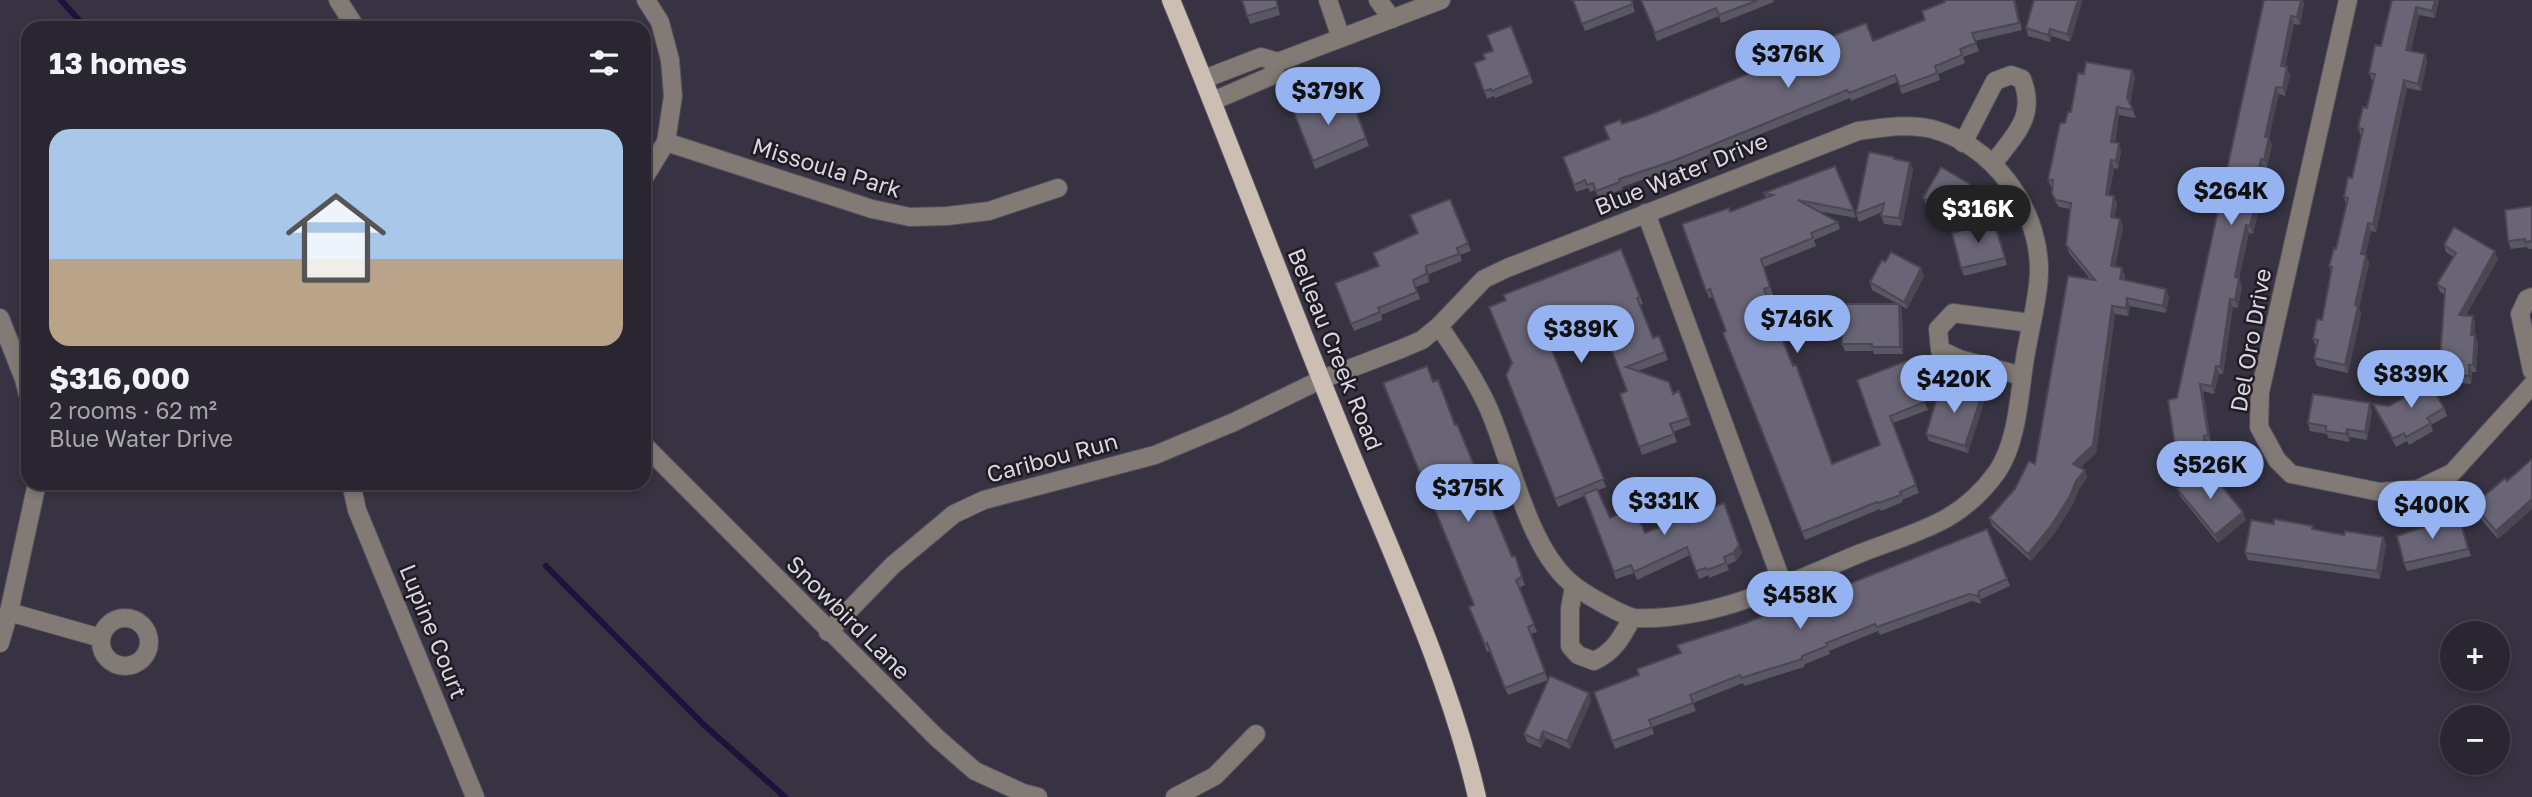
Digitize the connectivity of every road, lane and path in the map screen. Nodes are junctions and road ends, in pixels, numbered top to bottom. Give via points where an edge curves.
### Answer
1 (338, 0) edge
2 (646, 0) edge
3 (1171, 0) edge
4 (1328, 0) edge
5 (1378, 0) edge
6 (1441, 0) edge
7 (2348, 0) edge
8 (1392, 19) junction
9 (352, 21) edge
10 (1341, 38) junction
11 (1278, 62) junction
12 (1204, 79) junction
13 (1213, 101) junction
14 (666, 142) junction
15 (1963, 143) junction
16 (1993, 164) junction
17 (651, 167) edge
18 (1058, 188) dead end
19 (1646, 213) junction
20 (2532, 297) edge
21 (0, 318) edge
22 (2031, 323) junction
23 (1439, 326) junction
24 (21, 371) edge
25 (2532, 371) edge
26 (2022, 376) junction
27 (1320, 380) junction
28 (2532, 385) edge
29 (651, 452) edge
30 (35, 490) edge
31 (353, 490) edge
32 (1783, 584) junction
33 (1574, 586) junction
34 (9, 612) junction
35 (1633, 618) junction
36 (828, 632) junction
37 (101, 638) dead end
38 (0, 643) edge
39 (1256, 734) dead end
40 (475, 797) edge
41 (1038, 797) edge
42 (1175, 797) edge
43 (1477, 797) edge

1 - 9 street
2 - 14 street via 660,22 670,60 673,96
3 - 12 main road, Belleau Creek Road
4 - 10 street
5 - 8 street
6 - 8 street
7 - 28 street, Del Oro Drive via 2260,393 2259,427 2277,460 2291,474 2380,492 2418,489 2452,473
8 - 10 street
10 - 11 street
11 - 12 street via 1261,57
11 - 13 street via 1271,76
12 - 13 main road, Belleau Creek Road
13 - 27 main road, Belleau Creek Road
14 - 17 street
14 - 18 street, Missoula Park via 872,209 910,217 989,211
15 - 16 street, Blue Water Drive
15 - 16 street via 1995,81 2011,75 2022,79 2029,103 2025,118
15 - 19 street, Blue Water Drive via 1930,128 1858,131
16 - 22 street, Blue Water Drive via 2021,200 2034,234 2039,268
19 - 23 street, Blue Water Drive via 1483,279
19 - 32 street
20 - 25 street via 2520,314
21 - 24 street
22 - 26 street, Blue Water Drive
22 - 26 street via 1953,313 1938,329 1941,350
23 - 27 street, Blue Water Drive via 1422,340
23 - 33 street, Blue Water Drive via 1487,406 1536,535
26 - 32 street, Blue Water Drive via 2010,443 1998,471 1975,498 1947,518
27 - 36 street, Caribou Run via 1155,454 984,500 954,514 893,565
27 - 43 main road, Belleau Creek Road via 1441,677
29 - 36 street, Snowbird Lane
30 - 34 street
31 - 40 street, Lupine Court
32 - 35 street, Blue Water Drive via 1711,610
33 - 35 street, Blue Water Drive
33 - 35 street via 1570,646 1578,655 1594,661 1608,655
34 - 37 street
34 - 38 street
36 - 41 street, Snowbird Lane via 975,771
39 - 42 street via 1215,776

